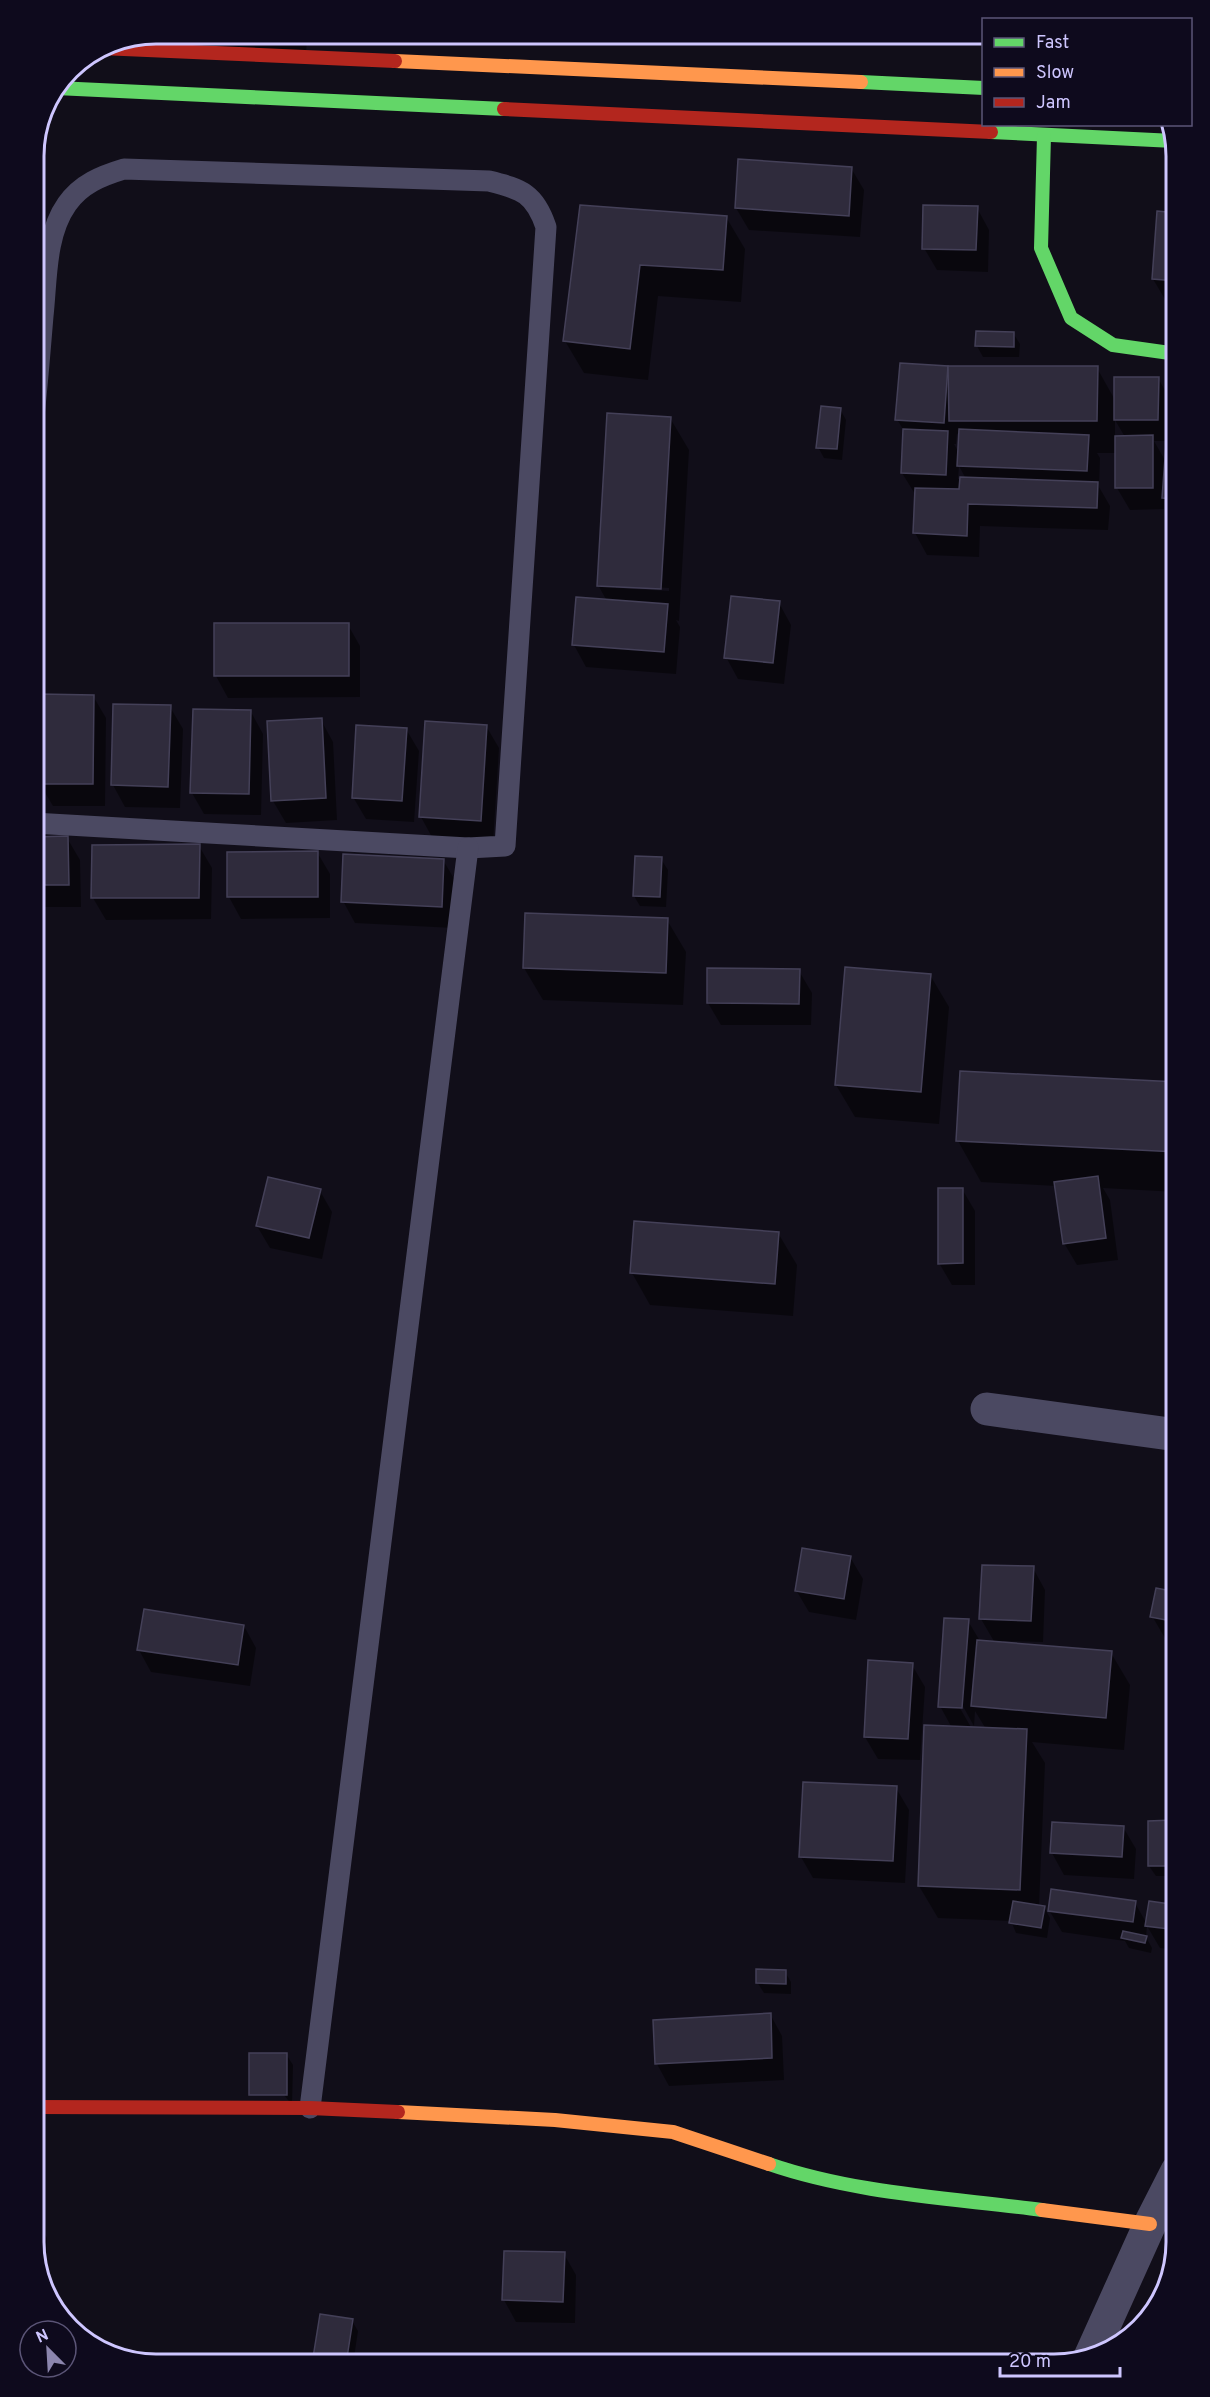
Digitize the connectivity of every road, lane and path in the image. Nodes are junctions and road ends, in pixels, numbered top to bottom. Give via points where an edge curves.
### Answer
1 (122, 49) edge
2 (66, 88) edge
3 (982, 88) edge
4 (1044, 136) junction
5 (1166, 141) edge
6 (44, 306) edge
7 (1166, 352) edge
8 (44, 824) edge
9 (468, 848) junction
10 (987, 1409) dead end
11 (1166, 1434) edge
12 (44, 2107) edge
13 (310, 2108) junction
14 (1166, 2193) edge
15 (1150, 2224) junction
16 (1095, 2346) edge

1 - 3 main road
2 - 4 main road
4 - 5 main road
4 - 7 main road via 1041,248 1071,318 1113,345
6 - 9 lane via 49,252 66,205 97,177 124,169 489,181 515,188 539,208 546,227 508,771 507,841 502,847
8 - 9 lane
9 - 13 lane
10 - 11 street
12 - 13 main road
13 - 15 main road via 555,2120 673,2132 800,2175 871,2188
14 - 15 street
15 - 16 street

